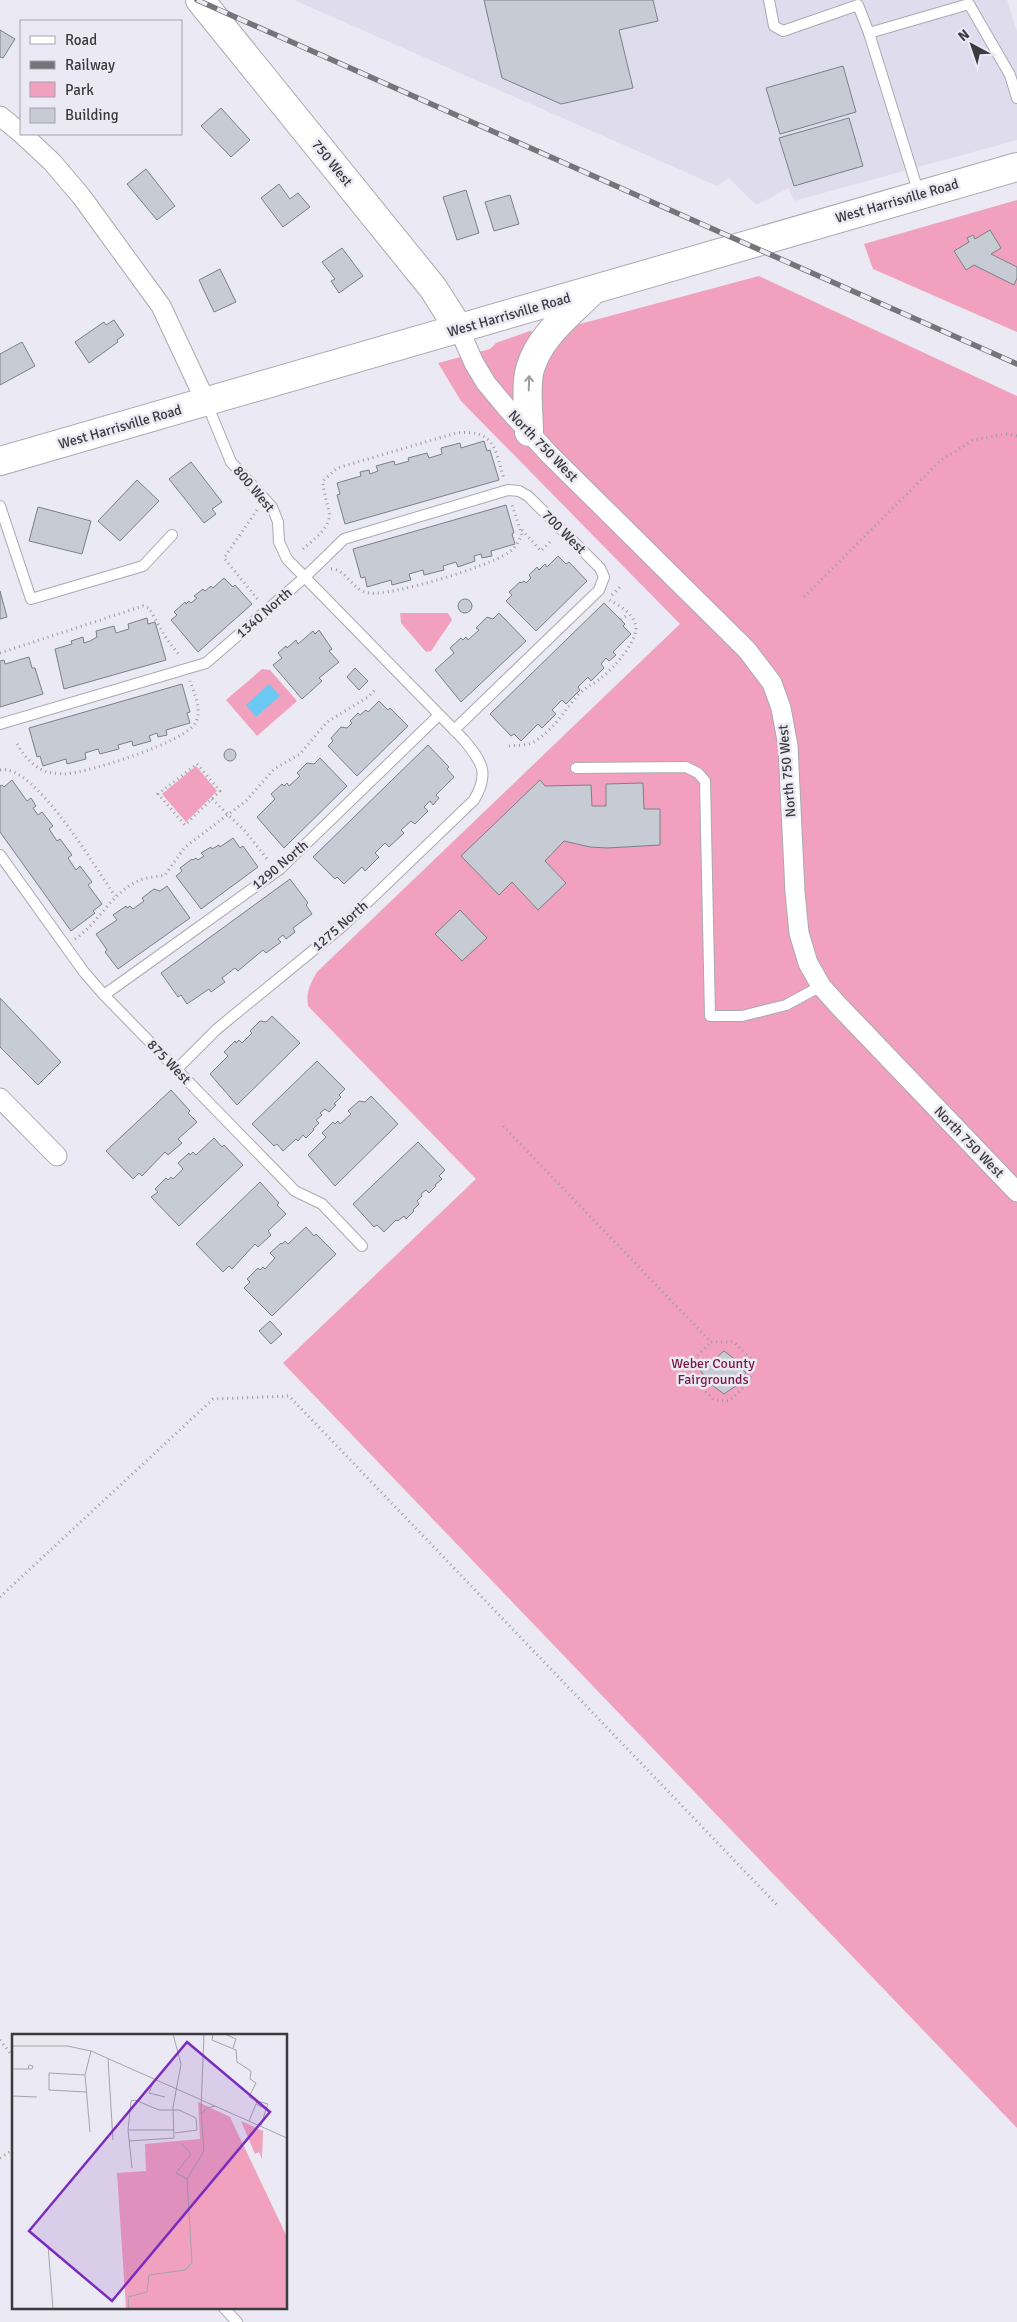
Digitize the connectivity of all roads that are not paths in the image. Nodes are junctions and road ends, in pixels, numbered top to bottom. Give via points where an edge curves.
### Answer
1 (200, 0) edge
2 (770, 0) edge
3 (868, 0) edge
4 (968, 2) edge
5 (858, 5) junction
6 (869, 33) junction
7 (1017, 98) edge
8 (0, 116) edge
9 (20, 131) edge
10 (24, 135) edge
11 (1017, 166) edge
12 (920, 194) junction
13 (593, 291) junction
14 (459, 329) junction
15 (206, 402) junction
16 (529, 432) junction
17 (0, 461) edge
18 (519, 491) joint
19 (0, 506) edge
20 (172, 535) dead end
21 (305, 577) junction
22 (440, 715) junction
23 (0, 724) edge
24 (454, 730) junction
25 (576, 768) dead end
26 (483, 769) joint
27 (0, 855) edge
28 (822, 986) junction
29 (104, 995) junction
30 (177, 1069) junction
31 (0, 1098) edge
32 (57, 1156) dead end
33 (1017, 1192) edge
34 (362, 1246) dead end
35 (226, 2310) edge
36 (237, 2322) edge

1 - 14 main road, 750 West via 433,288
2 - 5 lane via 774,26 783,31
3 - 5 lane
4 - 6 lane
4 - 7 lane via 1010,76
5 - 6 lane
6 - 12 lane
8 - 9 street, 800 West
10 - 15 street, 800 West via 81,196 161,306
11 - 12 main road, West Harrisville Road
12 - 13 main road, West Harrisville Road
13 - 14 main road, West Harrisville Road
16 -> 13 main road via 530,370 538,351 553,328
14 - 15 main road, West Harrisville Road
14 - 16 street, North 750 West via 486,383
15 - 17 main road, West Harrisville Road
15 - 21 lane, 800 West via 231,462 272,507 278,522 279,542 287,559
16 - 28 street, North 750 West via 747,650 772,683 781,708 788,746 799,933 808,963
18 - 21 lane, 1340 North via 508,490 344,539
18 - 24 lane, 700 West via 528,496 600,568 604,577 599,590
19 - 20 lane via 31,600 143,566
21 - 22 lane, 800 West
21 - 23 lane, 1340 North via 206,663
22 - 24 lane, 800 West
22 - 29 lane, 1290 North via 280,869
24 - 26 lane, 800 West via 475,753
25 - 28 lane via 686,767 705,781 710,1016 742,1016 786,1005
26 - 30 lane, 1275 North via 482,786 474,800 344,925 217,1029
27 - 29 lane, 875 West
28 - 33 street, North 750 West
29 - 30 lane, 875 West
30 - 34 lane, 875 West via 294,1191 322,1204
31 - 32 street
35 - 36 lane

